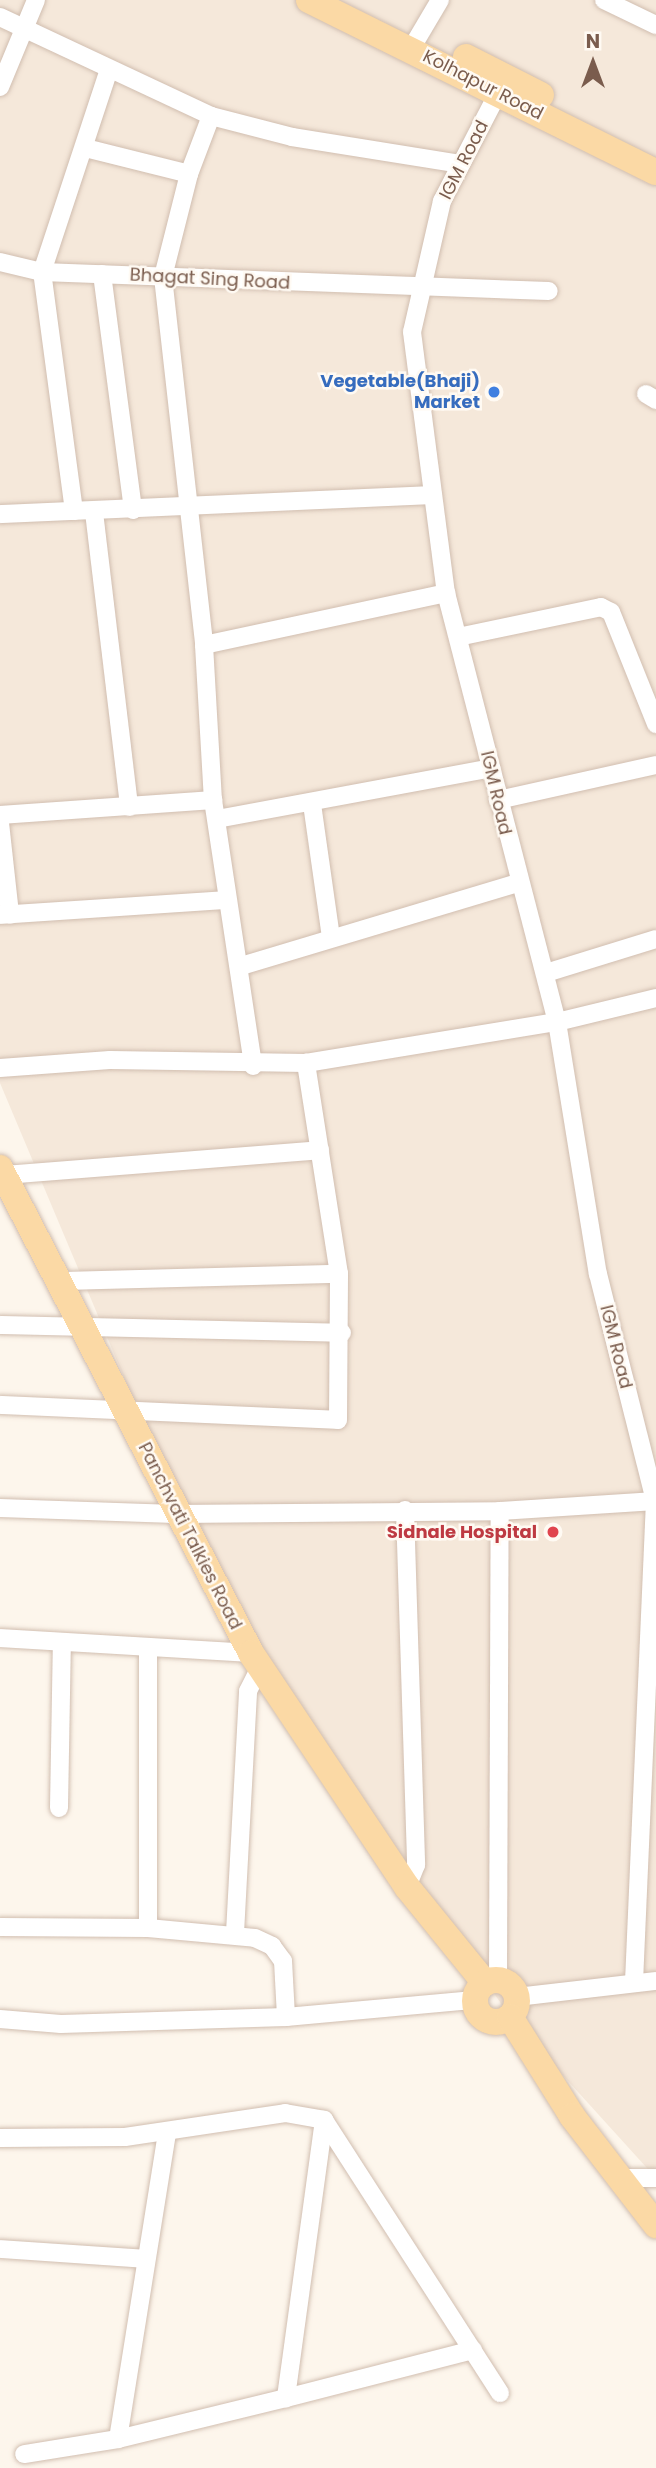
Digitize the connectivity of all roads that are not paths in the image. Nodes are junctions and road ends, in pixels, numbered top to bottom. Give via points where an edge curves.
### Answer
1 (36, 0) edge
2 (309, 0) edge
3 (348, 0) edge
4 (440, 0) edge
5 (604, 0) edge
6 (0, 17) edge
7 (656, 25) edge
8 (23, 29) junction
9 (415, 42) junction
10 (108, 73) junction
11 (0, 87) edge
12 (498, 93) junction
13 (211, 116) junction
14 (85, 148) junction
15 (656, 156) edge
16 (460, 164) junction
17 (656, 172) edge
18 (189, 174) junction
19 (0, 262) edge
20 (43, 272) junction
21 (102, 274) junction
22 (163, 276) junction
23 (421, 290) junction
24 (549, 291) dead end
25 (430, 495) junction
26 (187, 508) junction
27 (133, 510) junction
28 (74, 511) junction
29 (94, 512) junction
30 (0, 514) edge
31 (446, 593) junction
32 (458, 637) junction
33 (204, 645) junction
34 (656, 724) edge
35 (656, 765) edge
36 (491, 768) junction
37 (213, 800) junction
38 (498, 800) junction
39 (312, 804) junction
40 (129, 807) junction
41 (0, 815) edge
42 (217, 819) junction
43 (0, 823) edge
44 (518, 883) junction
45 (227, 900) junction
46 (5, 915) edge
47 (331, 937) junction
48 (656, 939) edge
49 (241, 966) junction
50 (546, 973) junction
51 (656, 998) edge
52 (557, 1022) junction
53 (306, 1063) junction
54 (254, 1066) junction
55 (0, 1068) edge
56 (320, 1150) junction
57 (2, 1171) edge
58 (339, 1274) junction
59 (64, 1281) junction
60 (0, 1325) edge
61 (89, 1331) junction
62 (342, 1333) junction
63 (0, 1405) edge
64 (127, 1411) junction
65 (656, 1501) edge
66 (0, 1507) edge
67 (404, 1510) junction
68 (500, 1511) junction
69 (175, 1514) junction
70 (0, 1638) edge
71 (62, 1643) junction
72 (148, 1651) junction
73 (255, 1660) junction
74 (59, 1808) dead end
75 (407, 1887) junction
76 (0, 1927) edge
77 (148, 1928) junction
78 (234, 1933) junction
79 (656, 1981) edge
80 (634, 1982) junction
81 (497, 1995) junction
82 (286, 2017) junction
83 (0, 2019) edge
84 (324, 2120) junction
85 (166, 2133) junction
86 (0, 2138) edge
87 (621, 2178) junction
88 (656, 2178) edge
89 (656, 2225) edge
90 (0, 2249) edge
91 (146, 2259) junction
92 (473, 2350) junction
93 (500, 2393) dead end
94 (286, 2398) junction
95 (118, 2439) junction
96 (24, 2454) dead end

1 - 8 street
2 - 9 main road, Kolhapur Road
3 - 9 main road, Kolhapur Road
4 - 9 street
5 - 7 street
6 - 8 street
8 - 10 street
8 - 11 street
9 - 12 main road, Kolhapur Road
9 - 15 main road, Kolhapur Road
10 - 13 street
10 - 14 street
12 - 16 street, IGM Road
12 - 17 main road, Kolhapur Road
13 - 16 street via 292,137
13 - 18 street
14 - 18 street
14 - 20 street
16 - 23 street, IGM Road via 442,201
18 - 22 street
19 - 20 street, Bhagat Sing Road
20 - 21 street, Bhagat Sing Road
20 - 28 street
21 - 22 street, Bhagat Sing Road
21 - 27 street
22 - 23 street, Bhagat Sing Road
22 - 26 street
23 - 24 street, Bhagat Sing Road
23 - 25 street, IGM Road via 412,332
25 - 26 street
25 - 31 street, IGM Road
26 - 27 street
26 - 33 street
27 - 29 street
28 - 29 street
28 - 30 street
29 - 40 street
31 - 32 street, IGM Road
31 - 33 street
32 - 34 street via 601,607 611,612
32 - 36 street, IGM Road
33 - 37 street
35 - 38 street
36 - 38 street, IGM Road
36 - 39 street
37 - 40 street
37 - 42 street
38 - 44 street, IGM Road
39 - 42 street
39 - 47 street
40 - 41 street
42 - 45 street
43 - 46 street
44 - 47 street
44 - 50 street, IGM Road
45 - 46 street
45 - 49 street
47 - 49 street
48 - 50 street
49 - 54 street
50 - 52 street, IGM Road
51 - 52 street
52 - 53 street
52 - 65 street, IGM Road via 598,1274
53 - 54 street
53 - 56 street
54 - 55 street via 110,1060
56 - 57 street
56 - 58 street
57 - 59 main road, Panchvati Talkies Road
58 - 59 street
58 - 62 street
59 - 61 main road, Panchvati Talkies Road
60 - 61 street
61 - 62 street
61 - 64 main road, Panchvati Talkies Road
62 - 64 street via 338,1420
63 - 64 street
64 - 69 main road, Panchvati Talkies Road
65 - 68 street
65 - 80 street, IGM Road
66 - 69 street
67 - 68 street
67 - 69 street
67 - 75 street via 416,1865
68 - 81 street
69 - 73 main road, Panchvati Talkies Road
70 - 71 street
71 - 72 street
71 - 74 street
72 - 73 street
72 - 77 street
73 - 75 main road, Panchvati Talkies Road
73 - 78 street via 248,1691
75 - 81 main road, Panchvati Talkies Road
76 - 77 street
77 - 78 street
78 - 82 street via 272,1946 283,1961
79 - 80 street
80 - 81 street
81 - 82 street
81 - 87 main road via 572,2116
82 - 83 street via 61,2024
84 - 85 street via 285,2113
84 - 92 street
84 - 94 street
85 - 86 street
85 - 91 street
87 - 88 street
87 - 89 main road
90 - 91 street
91 - 95 street
92 - 93 street
92 - 94 street
94 - 95 street
95 - 96 street

